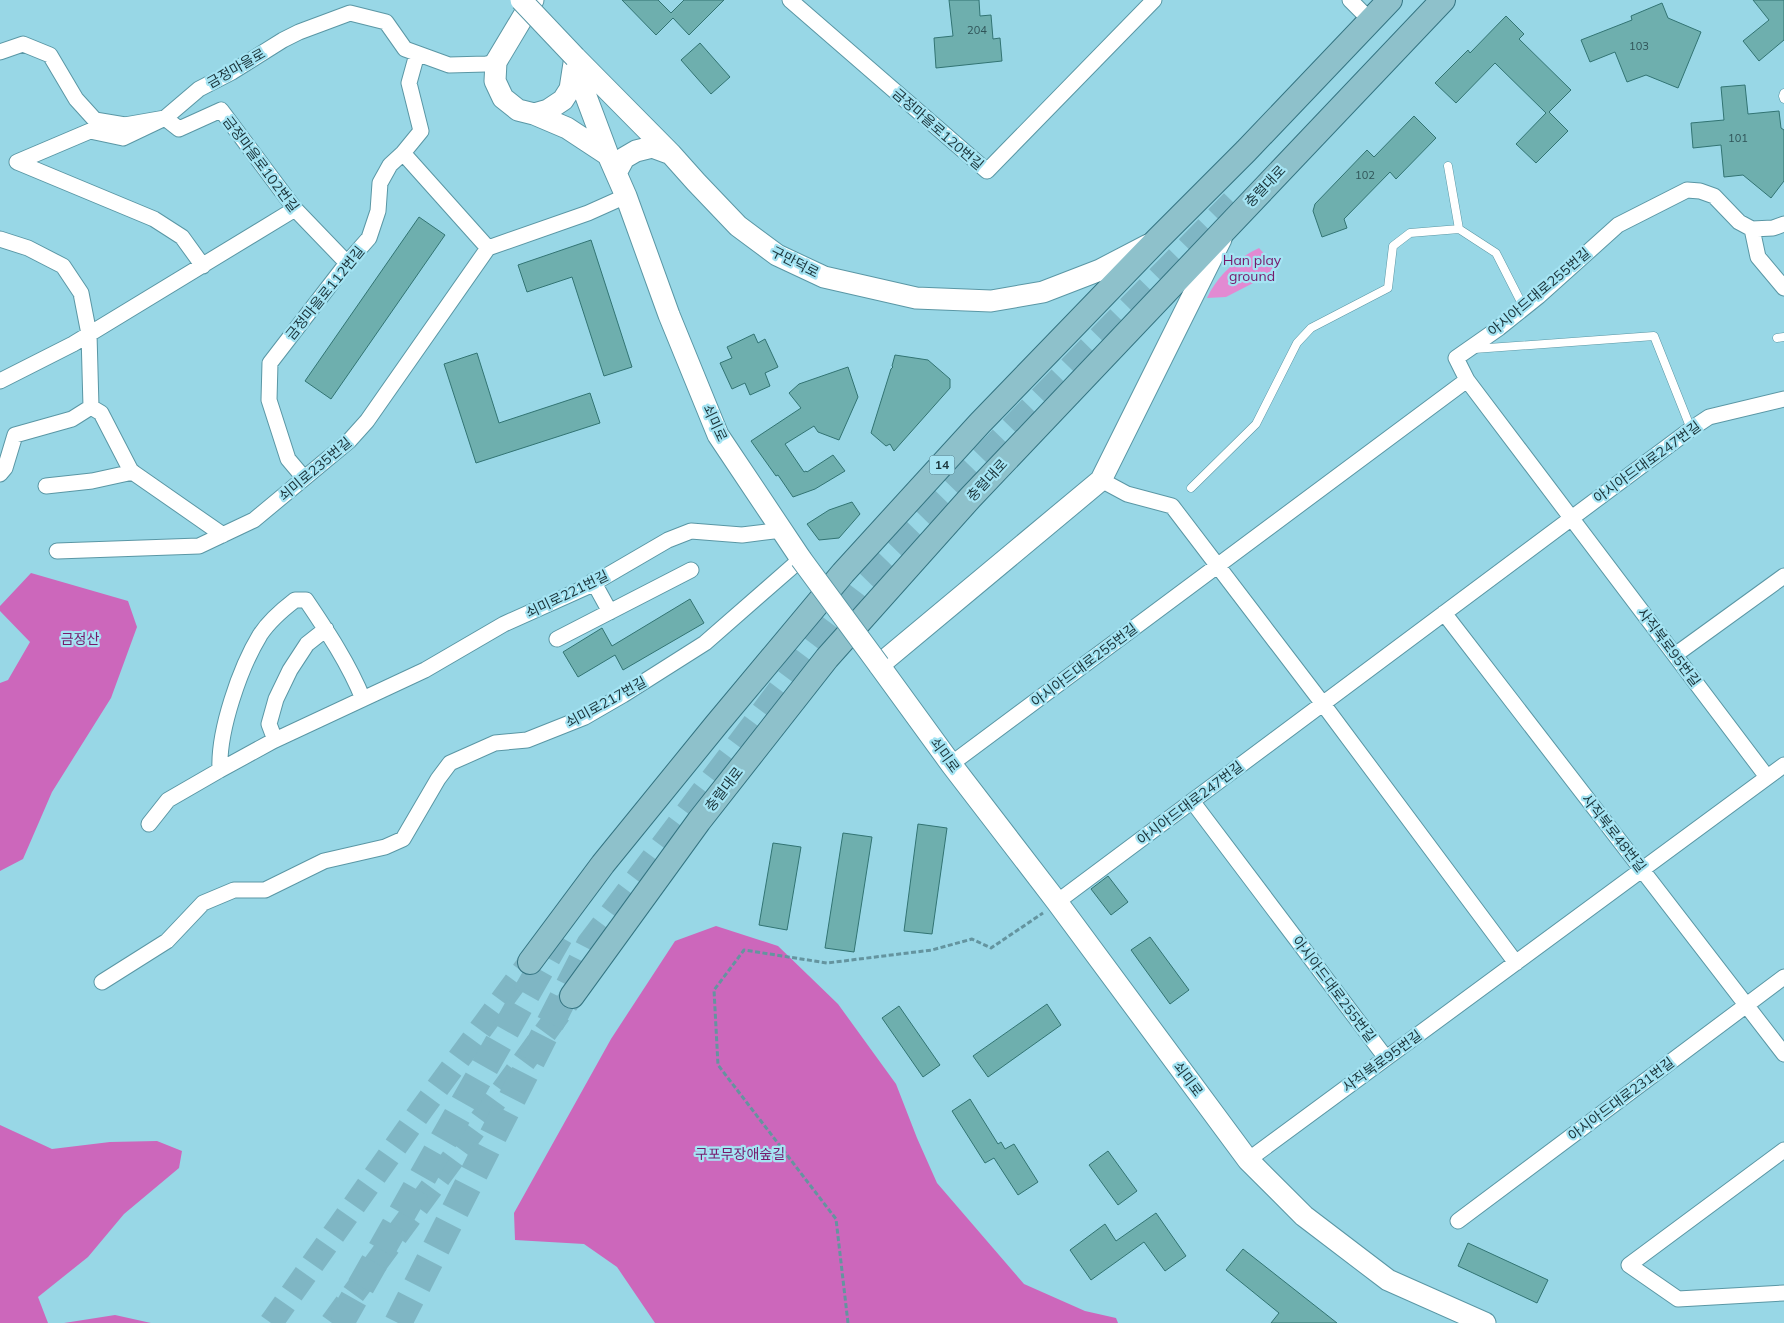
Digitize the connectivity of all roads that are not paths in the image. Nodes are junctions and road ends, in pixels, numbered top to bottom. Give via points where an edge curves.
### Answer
1 (521, 0) edge
2 (533, 0) edge
3 (790, 0) edge
4 (1154, 0) edge
5 (1350, 0) edge
6 (1390, 0) edge
7 (1443, 0) edge
8 (1370, 20) junction
9 (0, 52) edge
10 (417, 54) junction
11 (575, 58) junction
12 (496, 62) junction
13 (1784, 93) edge
14 (1784, 99) edge
15 (534, 114) junction
16 (165, 118) junction
17 (403, 153) junction
18 (671, 154) junction
19 (612, 164) junction
20 (1448, 166) dead end
21 (626, 196) junction
22 (295, 208) junction
23 (1784, 224) edge
24 (1226, 227) junction
25 (1459, 229) junction
26 (1752, 229) junction
27 (0, 239) edge
28 (1157, 240) junction
29 (488, 248) junction
30 (347, 263) junction
31 (203, 266) junction
32 (1784, 288) edge
33 (1524, 308) junction
34 (89, 334) junction
35 (1469, 349) junction
36 (1467, 380) junction
37 (0, 381) edge
38 (1784, 399) edge
39 (91, 407) junction
40 (1691, 429) junction
41 (133, 472) junction
42 (0, 474) edge
43 (304, 478) junction
44 (1101, 480) junction
45 (46, 486) dead end
46 (1191, 488) dead end
47 (1571, 518) junction
48 (782, 530) junction
49 (223, 535) junction
50 (57, 551) dead end
51 (801, 559) junction
52 (1218, 566) junction
53 (691, 570) dead end
54 (1784, 576) edge
55 (593, 582) junction
56 (610, 612) junction
57 (1444, 613) junction
58 (326, 629) junction
59 (557, 639) dead end
60 (1675, 655) junction
61 (879, 666) junction
62 (363, 699) junction
63 (1323, 704) junction
64 (275, 740) junction
65 (951, 764) junction
66 (1784, 765) edge
67 (220, 770) junction
68 (1767, 777) junction
69 (1192, 801) junction
70 (149, 824) dead end
71 (1642, 869) junction
72 (1057, 902) junction
73 (530, 962) tunnel mouth
74 (1516, 962) junction
75 (1784, 978) edge
76 (102, 982) dead end
77 (572, 996) tunnel mouth
78 (1747, 1005) junction
79 (1784, 1054) edge
80 (1386, 1058) junction
81 (1784, 1150) edge
82 (1248, 1160) junction
83 (1458, 1221) dead end
84 (1784, 1293) edge
85 (1485, 1323) edge

1 - 11 main road, 구만덕로, bridge
2 - 12 main road
3 - 4 street, 금정마을로120번길 via 987,171
5 - 8 street
6 - 8 main road, 14
7 - 24 main road, 충렬대로
8 - 28 main road, 14
9 - 16 street via 23,44 50,56 76,99 95,120 125,125
10 - 12 street, 금정마을로 via 449,65
10 - 16 street, 금정마을로 via 406,49 386,22 350,13 283,40 199,89
10 - 17 street, 금정마을로112번길 via 409,83 421,131
11 - 15 main road via 570,89 563,100
11 - 18 main road, 구만덕로
11 - 19 main road, 쇠미로
12 - 15 main road via 495,81 503,98 518,110
13 - 14 lane
15 - 19 main road via 568,128
16 - 22 street, 금정마을로102번길 via 179,129 221,110
16 - 31 street, 금정마을로 via 123,138 90,131 17,162 154,219 182,237
17 - 29 street
17 - 30 street, 금정마을로112번길 via 390,165 380,183 378,211 369,238
18 - 19 main road via 652,147 636,151
18 - 28 main road, 구만덕로 via 738,226 777,256 824,276 916,298 991,301 1043,292 1100,270
19 - 21 main road, 쇠미로
20 - 25 lane
21 - 29 street via 588,213
21 - 48 main road, 쇠미로 via 669,315 718,435
22 - 30 street, 금정마을로102번길
22 - 31 street
23 - 26 street
24 - 44 main road
24 - 77 main road, 충렬대로 via 970,498 827,658 699,821
25 - 33 lane via 1496,253
25 - 46 lane via 1410,233 1393,246 1388,288 1311,328 1297,343 1256,424
26 - 32 street via 1758,257
26 - 33 street, 아시아드대로255번길 via 1739,222 1714,196 1686,190 1618,225
27 - 34 street via 28,248 63,266 81,293
28 - 73 main road, 14 via 980,423 843,573 603,864
29 - 43 street, 쇠미로235번길 via 367,421 349,441
30 - 43 street, 금정마을로112번길 via 270,363 269,400 288,459
31 - 34 street
33 - 35 street, 아시아드대로255번길
34 - 37 street
34 - 39 street
35 - 36 street, 아시아드대로255번길 via 1456,358
35 - 40 lane via 1654,336
36 - 47 street
36 - 52 street, 아시아드대로255번길
38 - 40 street, 아시아드대로247번길 via 1709,417
39 - 41 street via 101,413
39 - 42 street via 72,420 16,435
40 - 47 street, 아시아드대로247번길
41 - 45 street
41 - 49 street
43 - 49 street, 쇠미로235번길 via 254,520
44 - 52 street via 1128,494 1172,506
44 - 61 main road
47 - 57 street, 아시아드대로247번길
47 - 60 street, 사직북로95번길
48 - 51 main road, 쇠미로
48 - 55 street, 쇠미로221번길 via 742,535 690,531
49 - 50 street, 쇠미로235번길 via 199,546
51 - 61 main road, 쇠미로, bridge
51 - 76 street, 쇠미로217번길 via 706,643 623,695 585,717 527,740 495,743 450,763 404,839 385,848 324,861 265,890 234,890 203,903 167,941
52 - 63 street
52 - 65 street, 아시아드대로255번길
53 - 56 street
54 - 60 street
55 - 56 street
55 - 62 street, 쇠미로221번길 via 504,624 425,670
56 - 59 street
57 - 63 street, 아시아드대로247번길
57 - 71 street, 사직북로48번길
58 - 62 street
58 - 64 street via 307,644 276,699 269,724
58 - 67 street via 306,600 295,600 277,614 261,634 240,674 219,753
60 - 68 street, 사직북로95번길
61 - 65 main road, 쇠미로
62 - 64 street, 쇠미로221번길
63 - 69 street, 아시아드대로247번길
63 - 74 street
64 - 67 street, 쇠미로221번길
65 - 72 main road, 쇠미로
66 - 68 street, 사직북로95번길
67 - 70 street, 쇠미로221번길 via 168,800
68 - 71 street, 사직북로95번길
69 - 72 street, 아시아드대로247번길
69 - 80 street, 아시아드대로255번길
71 - 74 street, 사직북로95번길
71 - 78 street, 사직북로48번길
72 - 82 main road, 쇠미로
74 - 80 street, 사직북로95번길
75 - 78 street, 아시아드대로231번길
78 - 79 street, 사직북로48번길
78 - 83 street, 아시아드대로231번길
80 - 82 street, 사직북로95번길
81 - 84 street via 1629,1265 1678,1299
82 - 85 main road, 쇠미로 via 1304,1216 1388,1280

